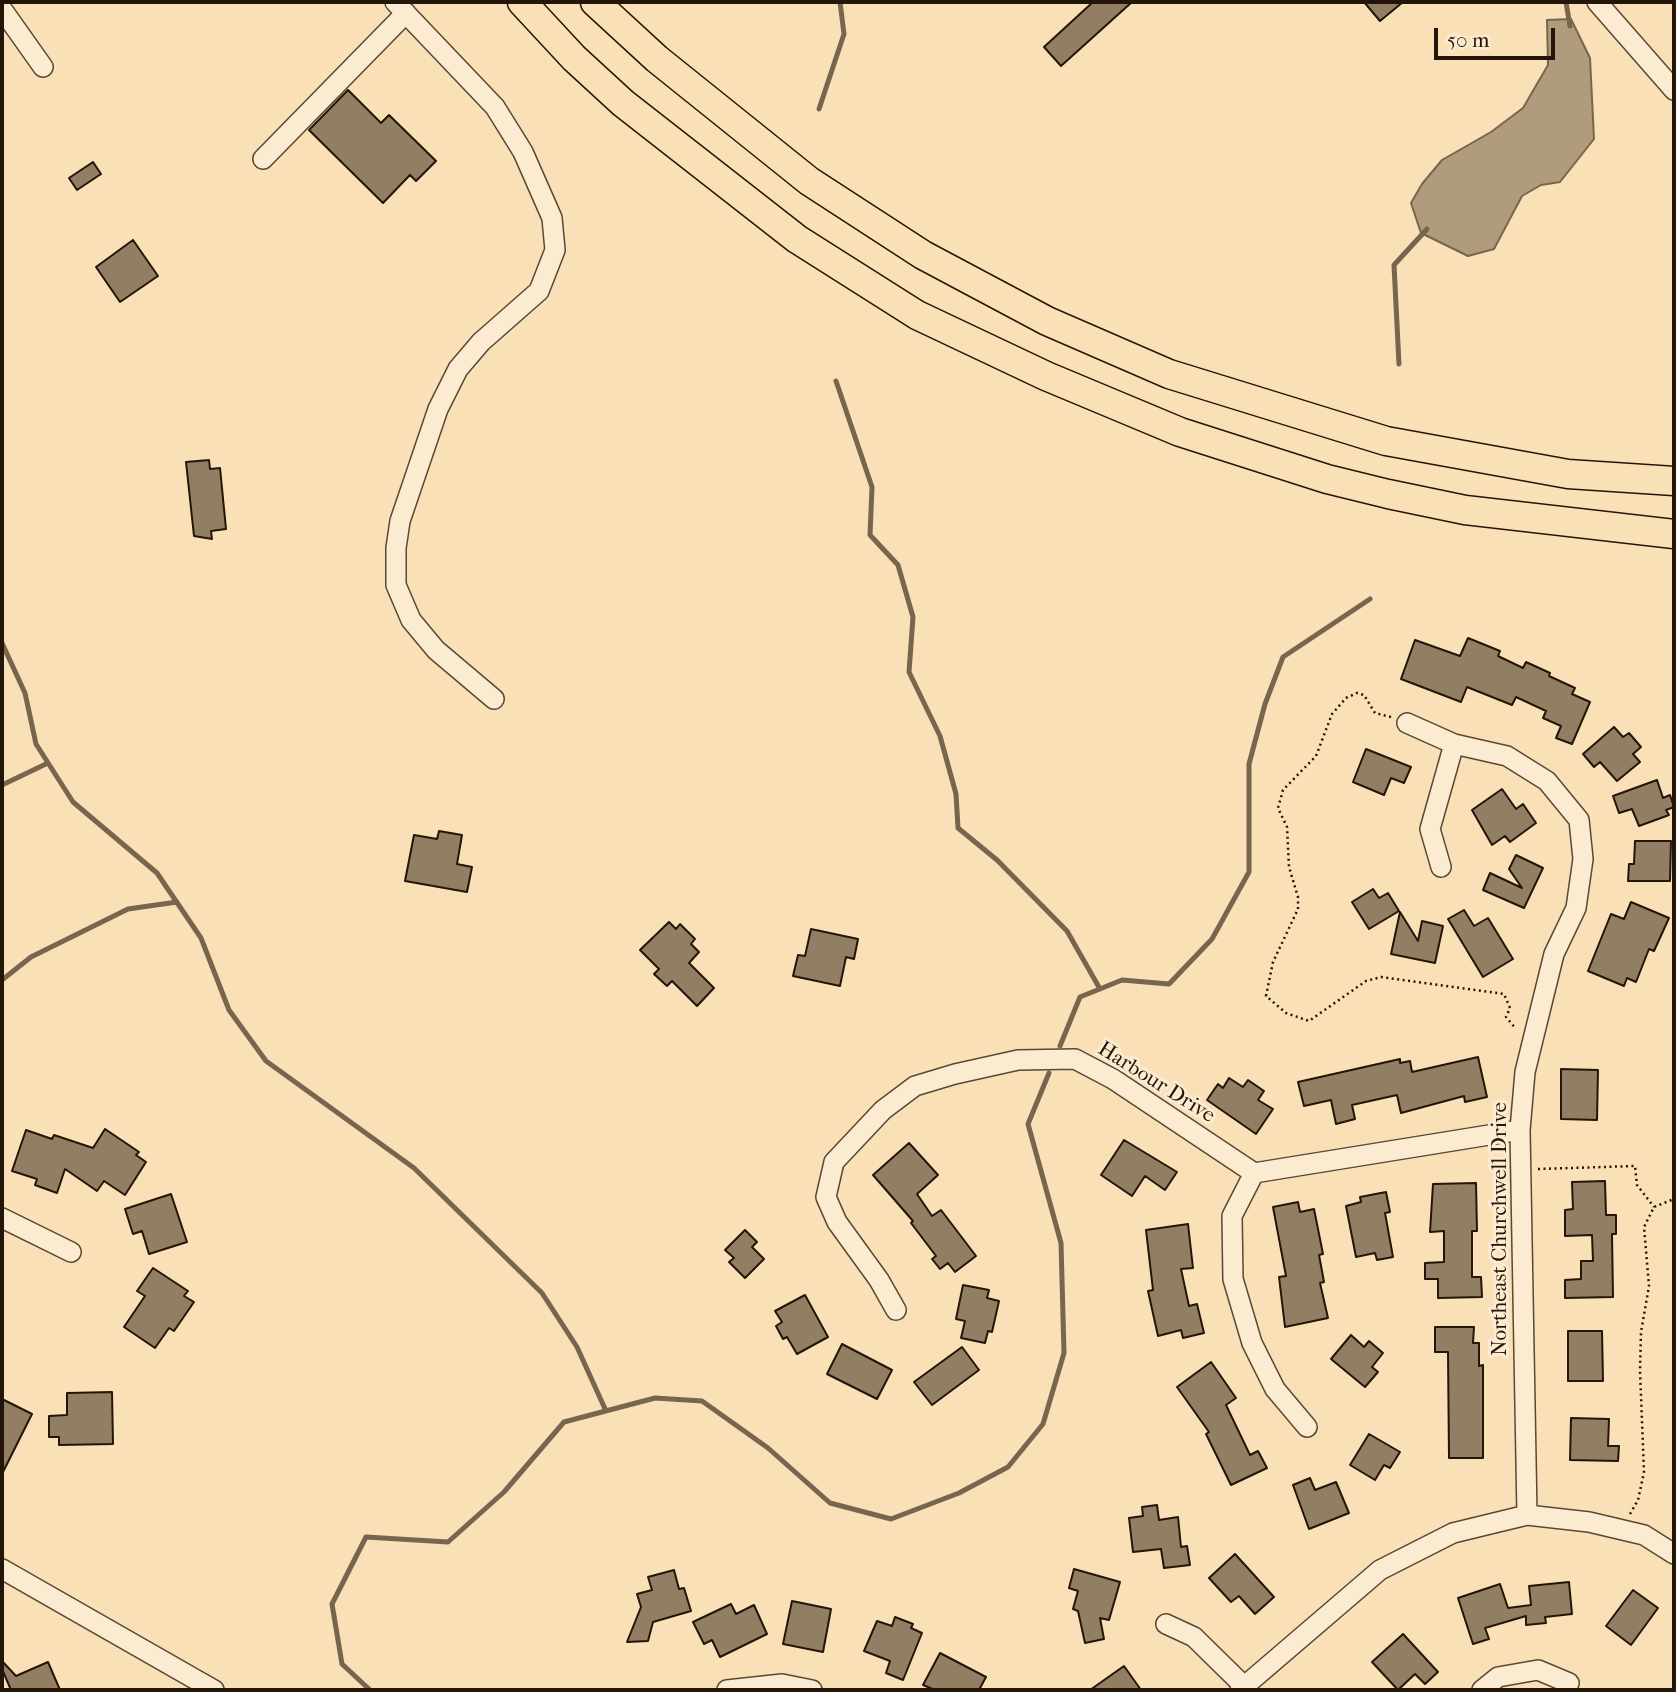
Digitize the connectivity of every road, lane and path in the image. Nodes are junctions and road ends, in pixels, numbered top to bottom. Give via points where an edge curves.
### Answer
1 (522, 2) edge
2 (595, 2) edge
3 (1597, 2) edge
4 (401, 7) edge
5 (2, 9) edge
6 (43, 67) dead end
7 (1674, 90) edge
8 (263, 159) dead end
9 (1674, 481) edge
10 (1674, 534) edge
11 (494, 699) dead end
12 (1407, 723) joint
13 (1454, 744) junction
14 (1441, 867) dead end
15 (1532, 1043) junction
16 (1520, 1130) junction
17 (1520, 1170) junction
18 (1254, 1173) junction
19 (1674, 1199) edge
20 (1654, 1207) junction
21 (2, 1218) edge
22 (71, 1252) dead end
23 (896, 1310) dead end
24 (1307, 1427) dead end
25 (1630, 1514) dead end
26 (1527, 1515) junction
27 (1674, 1554) edge
28 (2, 1569) edge
29 (1166, 1624) dead end
30 (1569, 1683) dead end
31 (1245, 1689) edge
32 (214, 1690) edge
33 (727, 1690) edge
34 (812, 1690) edge
35 (1482, 1690) edge

1 - 10 highway via 623,103 797,239 917,315 1046,376 1181,432 1327,479 1465,510
2 - 9 highway via 657,59 809,181 911,248 1047,321 1169,373 1387,441 1569,474
3 - 7 street
4 - 8 street
4 - 11 street via 495,107 523,152 552,218 555,250 539,291 481,342 458,369 438,409 400,521 396,548 396,585 411,620 436,650
5 - 6 street
12 - 13 street, Northeast Churchwell Drive
12 - 15 path via 1374,713 1364,695 1346,698 1332,714 1316,756 1283,790 1278,808 1287,827 1298,909 1273,962 1266,996 1286,1013 1309,1021 1366,981 1381,977 1504,994 1510,1007 1506,1017
13 - 14 street via 1430,829
13 - 15 street, Northeast Churchwell Drive via 1507,756 1547,781 1579,820 1583,859 1576,908 1554,954
15 - 16 street, Northeast Churchwell Drive
16 - 17 street, Northeast Churchwell Drive
16 - 18 street
17 - 20 path via 1635,1166 1637,1185
17 - 26 street, Northeast Churchwell Drive
18 - 23 street, Harbour Drive via 1113,1079 1075,1059 1018,1060 915,1086 883,1110 834,1162 826,1197 837,1222
18 - 24 street via 1232,1216 1233,1279 1252,1342 1275,1390
19 - 20 path
20 - 25 path via 1644,1227 1649,1286 1641,1332 1644,1472
21 - 22 street
26 - 27 street via 1589,1522 1644,1535
26 - 31 street via 1453,1533 1399,1558
28 - 32 street
29 - 31 street via 1194,1637
30 - 35 street via 1538,1670 1498,1677
33 - 34 street via 782,1684

